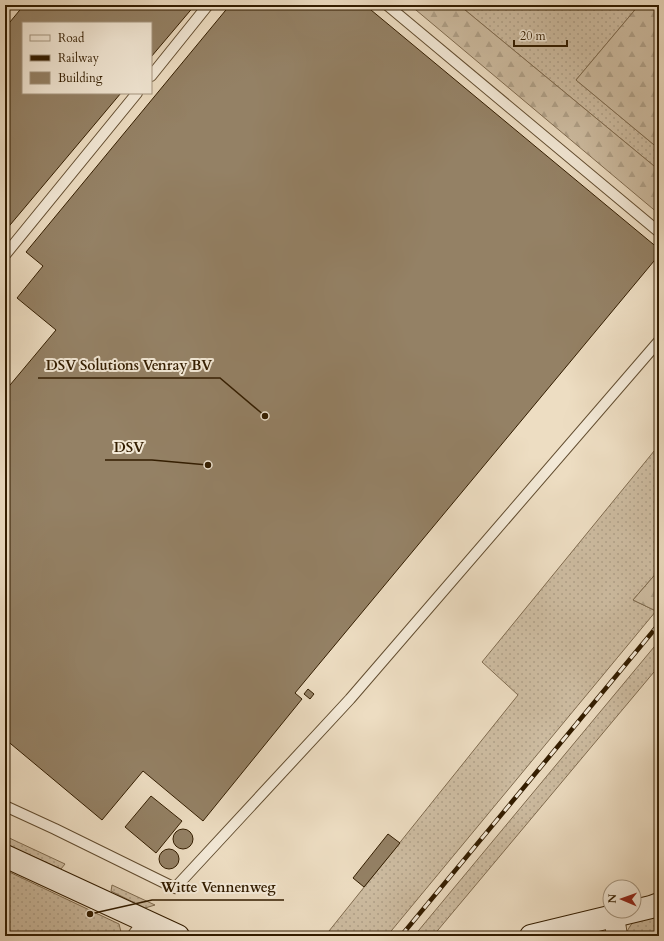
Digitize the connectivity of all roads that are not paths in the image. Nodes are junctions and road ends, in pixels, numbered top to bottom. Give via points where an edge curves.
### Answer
1 (208, 5) edge
2 (387, 5) edge
3 (152, 75) edge
4 (136, 94) edge
5 (659, 232) edge
6 (5, 255) edge
7 (659, 340) edge
8 (5, 806) edge
9 (5, 856) edge
10 (659, 904) edge
11 (616, 926) edge
12 (138, 928) edge
13 (175, 936) edge
14 (531, 936) edge

1 - 3 lane
2 - 5 lane
4 - 6 lane
7 - 8 lane via 350,699 175,888
9 - 12 street
10 - 11 street
11 - 14 street
12 - 13 street

